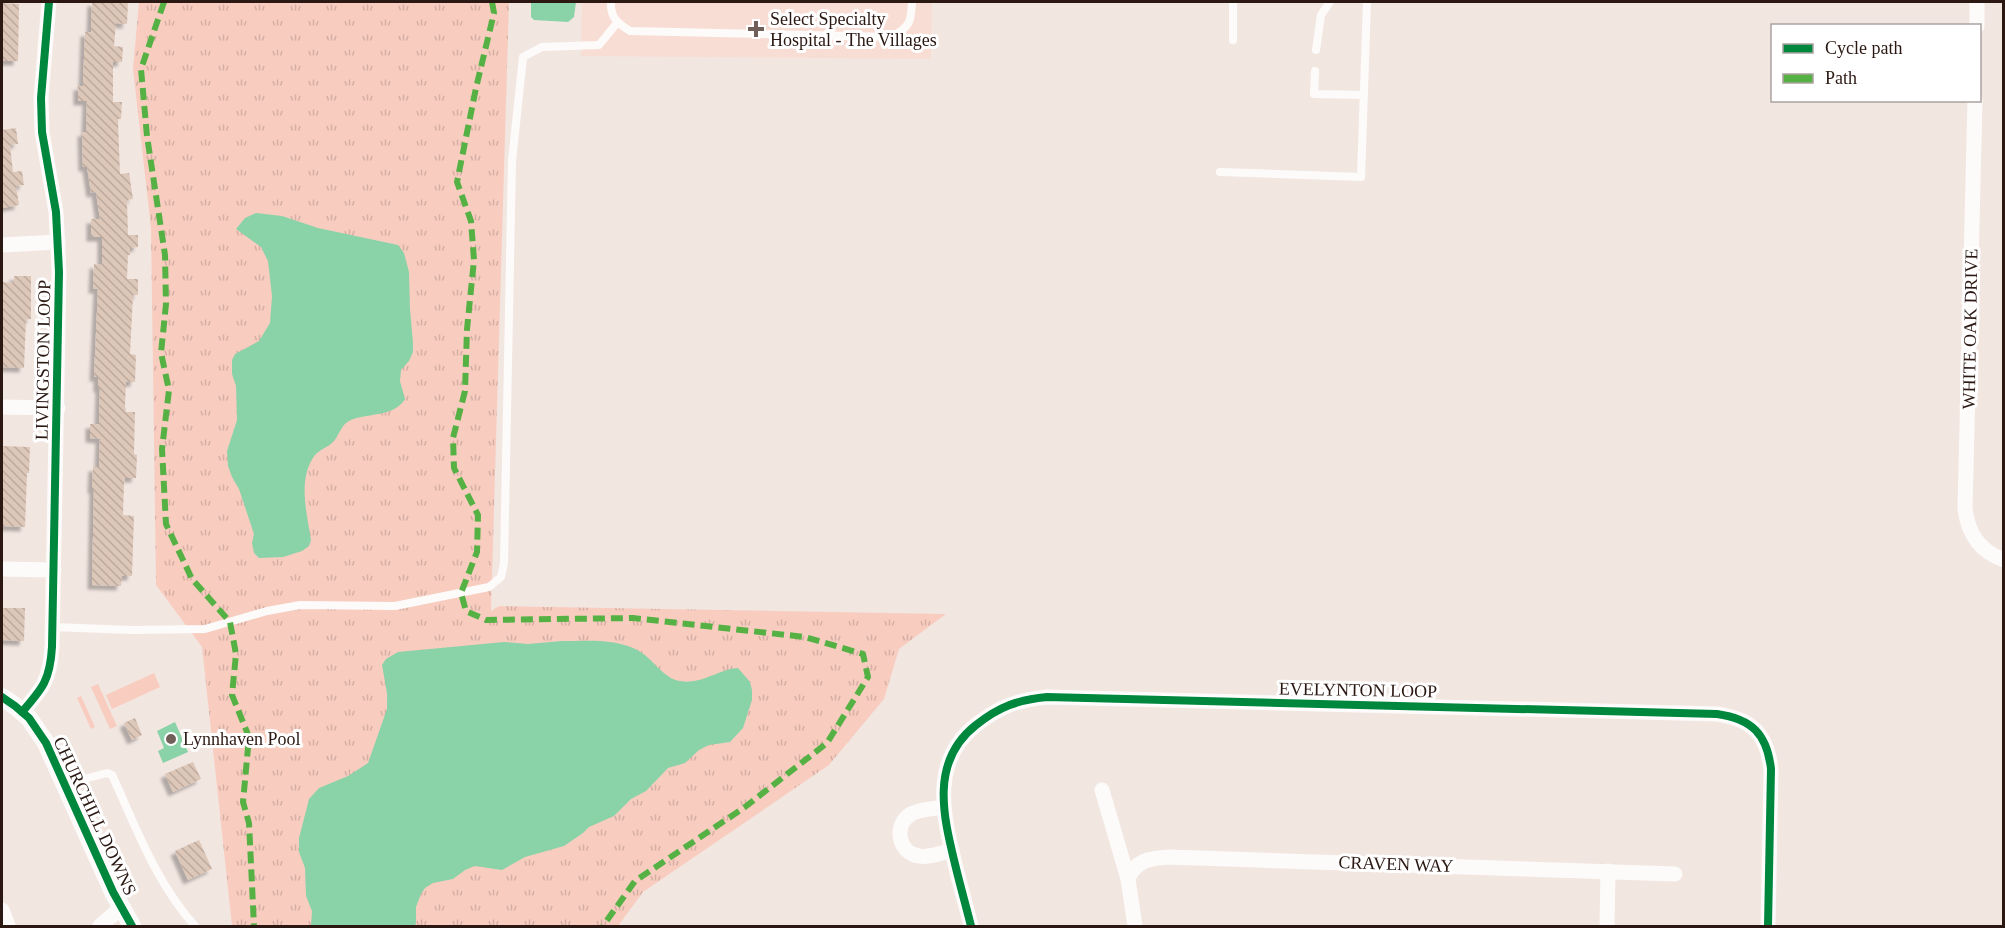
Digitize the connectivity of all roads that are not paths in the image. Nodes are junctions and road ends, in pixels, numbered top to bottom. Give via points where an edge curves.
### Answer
1 (49, 2) edge
2 (611, 2) edge
3 (912, 2) edge
4 (1233, 2) edge
5 (1330, 2) edge
6 (1367, 2) edge
7 (1977, 2) edge
8 (617, 23) junction
9 (1977, 24) edge
10 (1233, 40) dead end
11 (1316, 50) dead end
12 (1315, 71) dead end
13 (1365, 95) junction
14 (1975, 102) edge
15 (1220, 172) dead end
16 (58, 242) junction
17 (2, 245) edge
18 (2, 407) edge
19 (57, 408) junction
20 (2004, 560) edge
21 (2, 569) edge
22 (54, 570) junction
23 (53, 627) junction
24 (2, 697) edge
25 (22, 712) junction
26 (65, 784) junction
27 (1102, 790) dead end
28 (944, 807) junction
29 (952, 850) junction
30 (1608, 871) junction
31 (1675, 874) dead end
32 (1128, 879) junction
33 (122, 907) junction
34 (2, 911) edge
35 (8, 927) edge
36 (100, 927) edge
37 (132, 927) edge
38 (195, 927) edge
39 (971, 927) edge
40 (1135, 927) edge
41 (1607, 927) edge
42 (1767, 927) edge

1 - 16 street, LIVINGSTON LOOP via 42,132
2 - 8 lane via 610,10
3 - 8 lane via 907,28 892,38 630,31
4 - 10 lane
5 - 11 lane via 1321,15
6 - 13 lane
7 - 9 street
8 - 23 lane via 599,45 542,47 523,57 512,161 501,577 489,587 395,606 300,605 205,629
12 - 13 lane via 1314,94
13 - 15 lane via 1361,177
14 - 20 street, WHITE OAK DRIVE via 1965,509 1970,532 1986,551
16 - 17 street
16 - 19 street, LIVINGSTON LOOP
18 - 19 street
19 - 22 street, LIVINGSTON LOOP
21 - 22 street
22 - 23 street, LIVINGSTON LOOP
23 - 25 street, LIVINGSTON LOOP via 49,675
24 - 25 street, CHURCHILL DOWNS
25 - 26 street, CHURCHILL DOWNS via 46,743
26 - 33 street, CHURCHILL DOWNS
26 - 38 lane via 112,775 156,873
27 - 32 street
28 - 29 street, EVELYNTON LOOP
28 - 29 street via 914,813 905,819 899,838 911,854 921,857
28 - 42 street, EVELYNTON LOOP via 944,779 951,755 968,732 993,712 1021,700 1047,697 1726,715 1750,725 1763,738 1769,754
29 - 39 street, EVELYNTON LOOP
30 - 31 street, CRAVEN WAY
30 - 32 street, CRAVEN WAY via 1169,857 1138,864
30 - 41 street
32 - 40 street
33 - 36 street
33 - 37 street, CHURCHILL DOWNS
34 - 35 street

